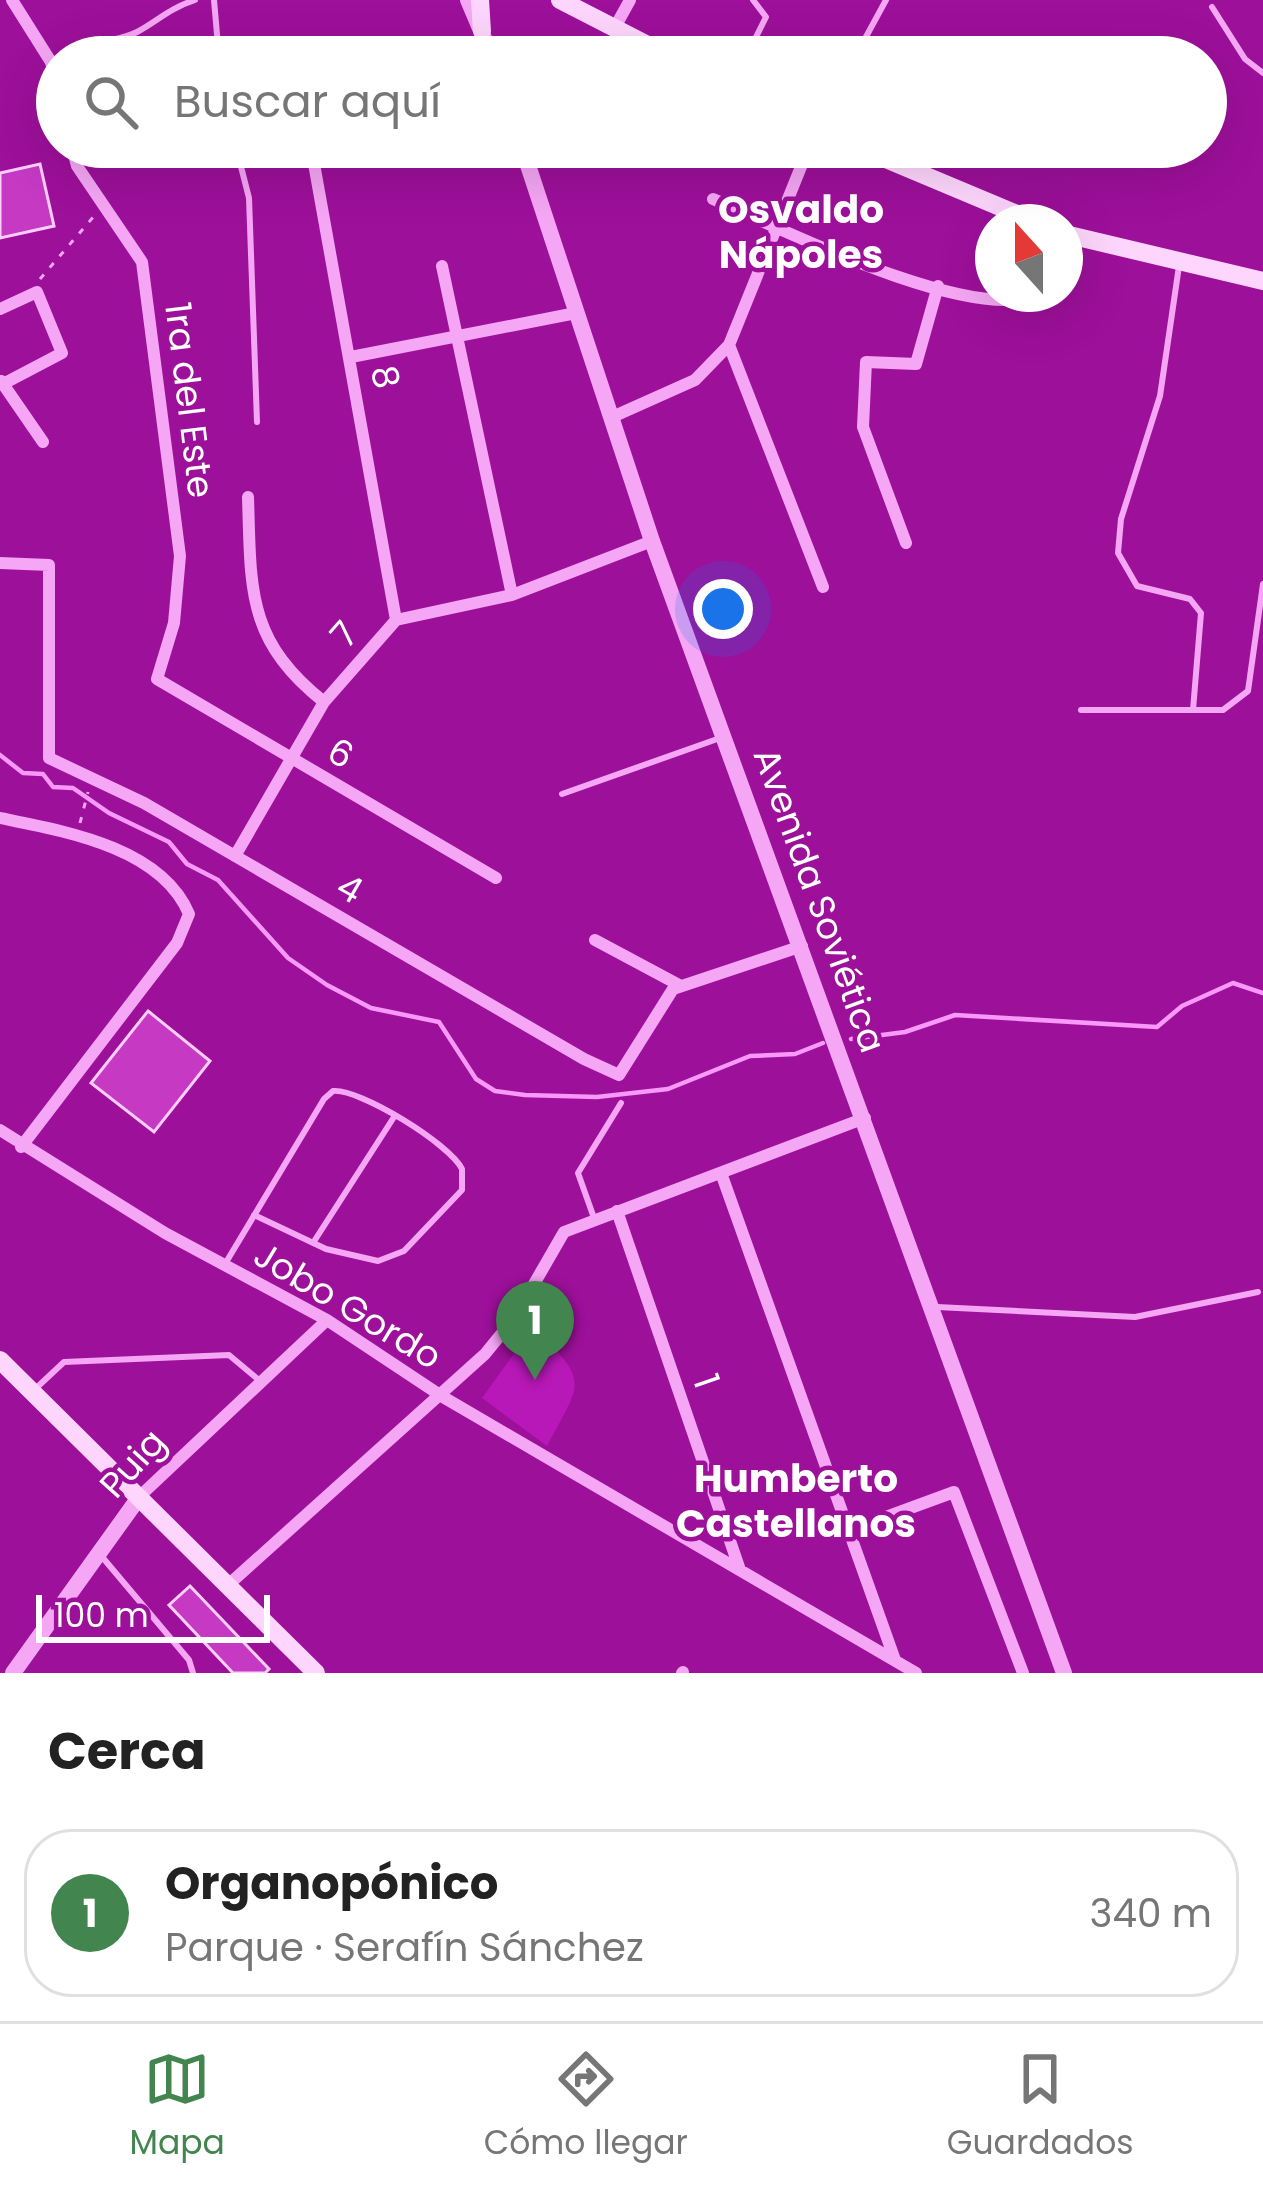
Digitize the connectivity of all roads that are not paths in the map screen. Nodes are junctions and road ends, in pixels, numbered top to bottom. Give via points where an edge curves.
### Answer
1 (12, 0) edge
2 (195, 0) edge
3 (214, 0) edge
4 (468, 0) edge
5 (481, 0) edge
6 (560, 0) edge
7 (631, 0) edge
8 (753, 0) edge
9 (886, 0) edge
10 (1212, 7) dead end
11 (614, 29) junction
12 (482, 32) junction
13 (122, 36) edge
14 (217, 36) edge
15 (484, 36) edge
16 (628, 36) edge
17 (756, 36) edge
18 (866, 36) edge
19 (36, 38) edge
20 (1263, 73) edge
21 (78, 168) edge
22 (241, 168) edge
23 (314, 168) edge
24 (529, 168) edge
25 (801, 168) edge
26 (907, 168) edge
27 (713, 199) dead end
28 (993, 204) edge
29 (778, 228) junction
30 (1083, 239) edge
31 (1180, 263) junction
32 (442, 266) dead end
33 (1263, 280) edge
34 (938, 286) junction
35 (975, 294) edge
36 (0, 309) edge
37 (576, 313) junction
38 (455, 337) junction
39 (729, 345) junction
40 (351, 357) junction
41 (2, 382) edge
42 (610, 418) junction
43 (257, 422) dead end
44 (43, 442) dead end
45 (248, 497) dead end
46 (652, 541) junction
47 (906, 542) dead end
48 (0, 563) edge
49 (1263, 586) edge
50 (823, 587) dead end
51 (512, 595) junction
52 (396, 620) junction
53 (157, 679) joint
54 (324, 703) junction
55 (1081, 710) dead end
56 (1193, 710) junction
57 (724, 736) junction
58 (290, 758) junction
59 (562, 794) dead end
60 (0, 818) edge
61 (235, 856) junction
62 (496, 878) dead end
63 (595, 940) dead end
64 (802, 946) junction
65 (681, 986) junction
66 (621, 1103) dead end
67 (394, 1117) junction
68 (866, 1118) junction
69 (0, 1130) edge
70 (21, 1147) junction
71 (721, 1173) junction
72 (617, 1211) junction
73 (254, 1215) junction
74 (594, 1218) junction
75 (314, 1244) junction
76 (224, 1265) junction
77 (1258, 1292) dead end
78 (934, 1307) junction
79 (326, 1320) junction
80 (0, 1360) edge
81 (260, 1382) junction
82 (32, 1392) junction
83 (443, 1397) junction
84 (140, 1496) junction
85 (848, 1531) junction
86 (100, 1556) junction
87 (740, 1570) junction
88 (227, 1586) junction
89 (895, 1660) junction
90 (13, 1673) edge
91 (193, 1673) edge
92 (316, 1673) edge
93 (916, 1673) edge
94 (1023, 1673) edge
95 (1064, 1673) edge

1 - 19 street
2 - 13 lane
3 - 14 lane
4 - 12 street
5 - 12 main road
6 - 11 main road
7 - 11 street
8 - 17 lane via 766,17
9 - 18 lane
10 - 20 lane
11 - 16 main road
12 - 15 street
21 - 53 street, 1ra del Este via 142,262 180,556 174,623
22 - 43 lane
23 - 40 street, 8
24 - 37 street, Avenida Soviética
25 - 29 street
26 - 28 main road
27 - 29 street
29 - 34 street
29 - 39 street
30 - 31 main road
31 - 33 main road
31 - 56 lane via 1160,396 1121,518 1118,553 1137,586 1190,599 1201,613
32 - 38 street
34 - 35 street
34 - 47 street via 916,364 866,362 863,427
36 - 41 street via 37,292 62,353
37 - 38 street
37 - 42 street, Avenida Soviética
38 - 40 street
38 - 51 street
39 - 42 street via 695,380
39 - 50 street
40 - 52 street, 8
41 - 44 street
42 - 46 street, Avenida Soviética
45 - 54 street via 259,623 294,678
46 - 51 street, 7
46 - 57 street, Avenida Soviética
48 - 61 street, 4 via 49,565 49,758
49 - 56 lane via 1248,691 1223,710
51 - 52 street, 7
52 - 54 street, 7
53 - 58 street, 6
54 - 58 street, 7
55 - 56 lane
57 - 59 lane
57 - 64 street, Avenida Soviética
58 - 61 street, 7
58 - 62 street, 6
60 - 70 street via 75,833 136,861 178,888 189,914 177,944
61 - 65 street, 4 via 619,1075
63 - 65 street
64 - 65 street
64 - 68 street, Avenida Soviética
66 - 74 lane via 578,1173
67 - 73 lane via 355,1093 333,1091
67 - 75 lane
67 - 75 lane via 457,1159 462,1190 390,1258 363,1261
68 - 71 street
68 - 78 street, Avenida Soviética
69 - 70 street, Jobo Gordo
70 - 76 street, Jobo Gordo
71 - 72 street
71 - 85 street
72 - 74 street
72 - 87 street, 1
73 - 75 lane
73 - 76 lane
74 - 83 street via 563,1232 515,1318
76 - 79 street, Jobo Gordo
77 - 78 lane via 1136,1317
78 - 95 street, Avenida Soviética
79 - 81 street, Puig
79 - 83 street, Jobo Gordo
80 - 82 main road
81 - 82 lane via 229,1355 64,1362
81 - 84 street, Puig
82 - 84 main road
83 - 87 street, Jobo Gordo
83 - 88 street
84 - 86 street, Puig
84 - 88 main road
85 - 89 street
85 - 94 street via 954,1492
86 - 90 street, Puig
86 - 91 lane
87 - 89 street, Jobo Gordo
88 - 92 main road
89 - 93 street, Jobo Gordo

